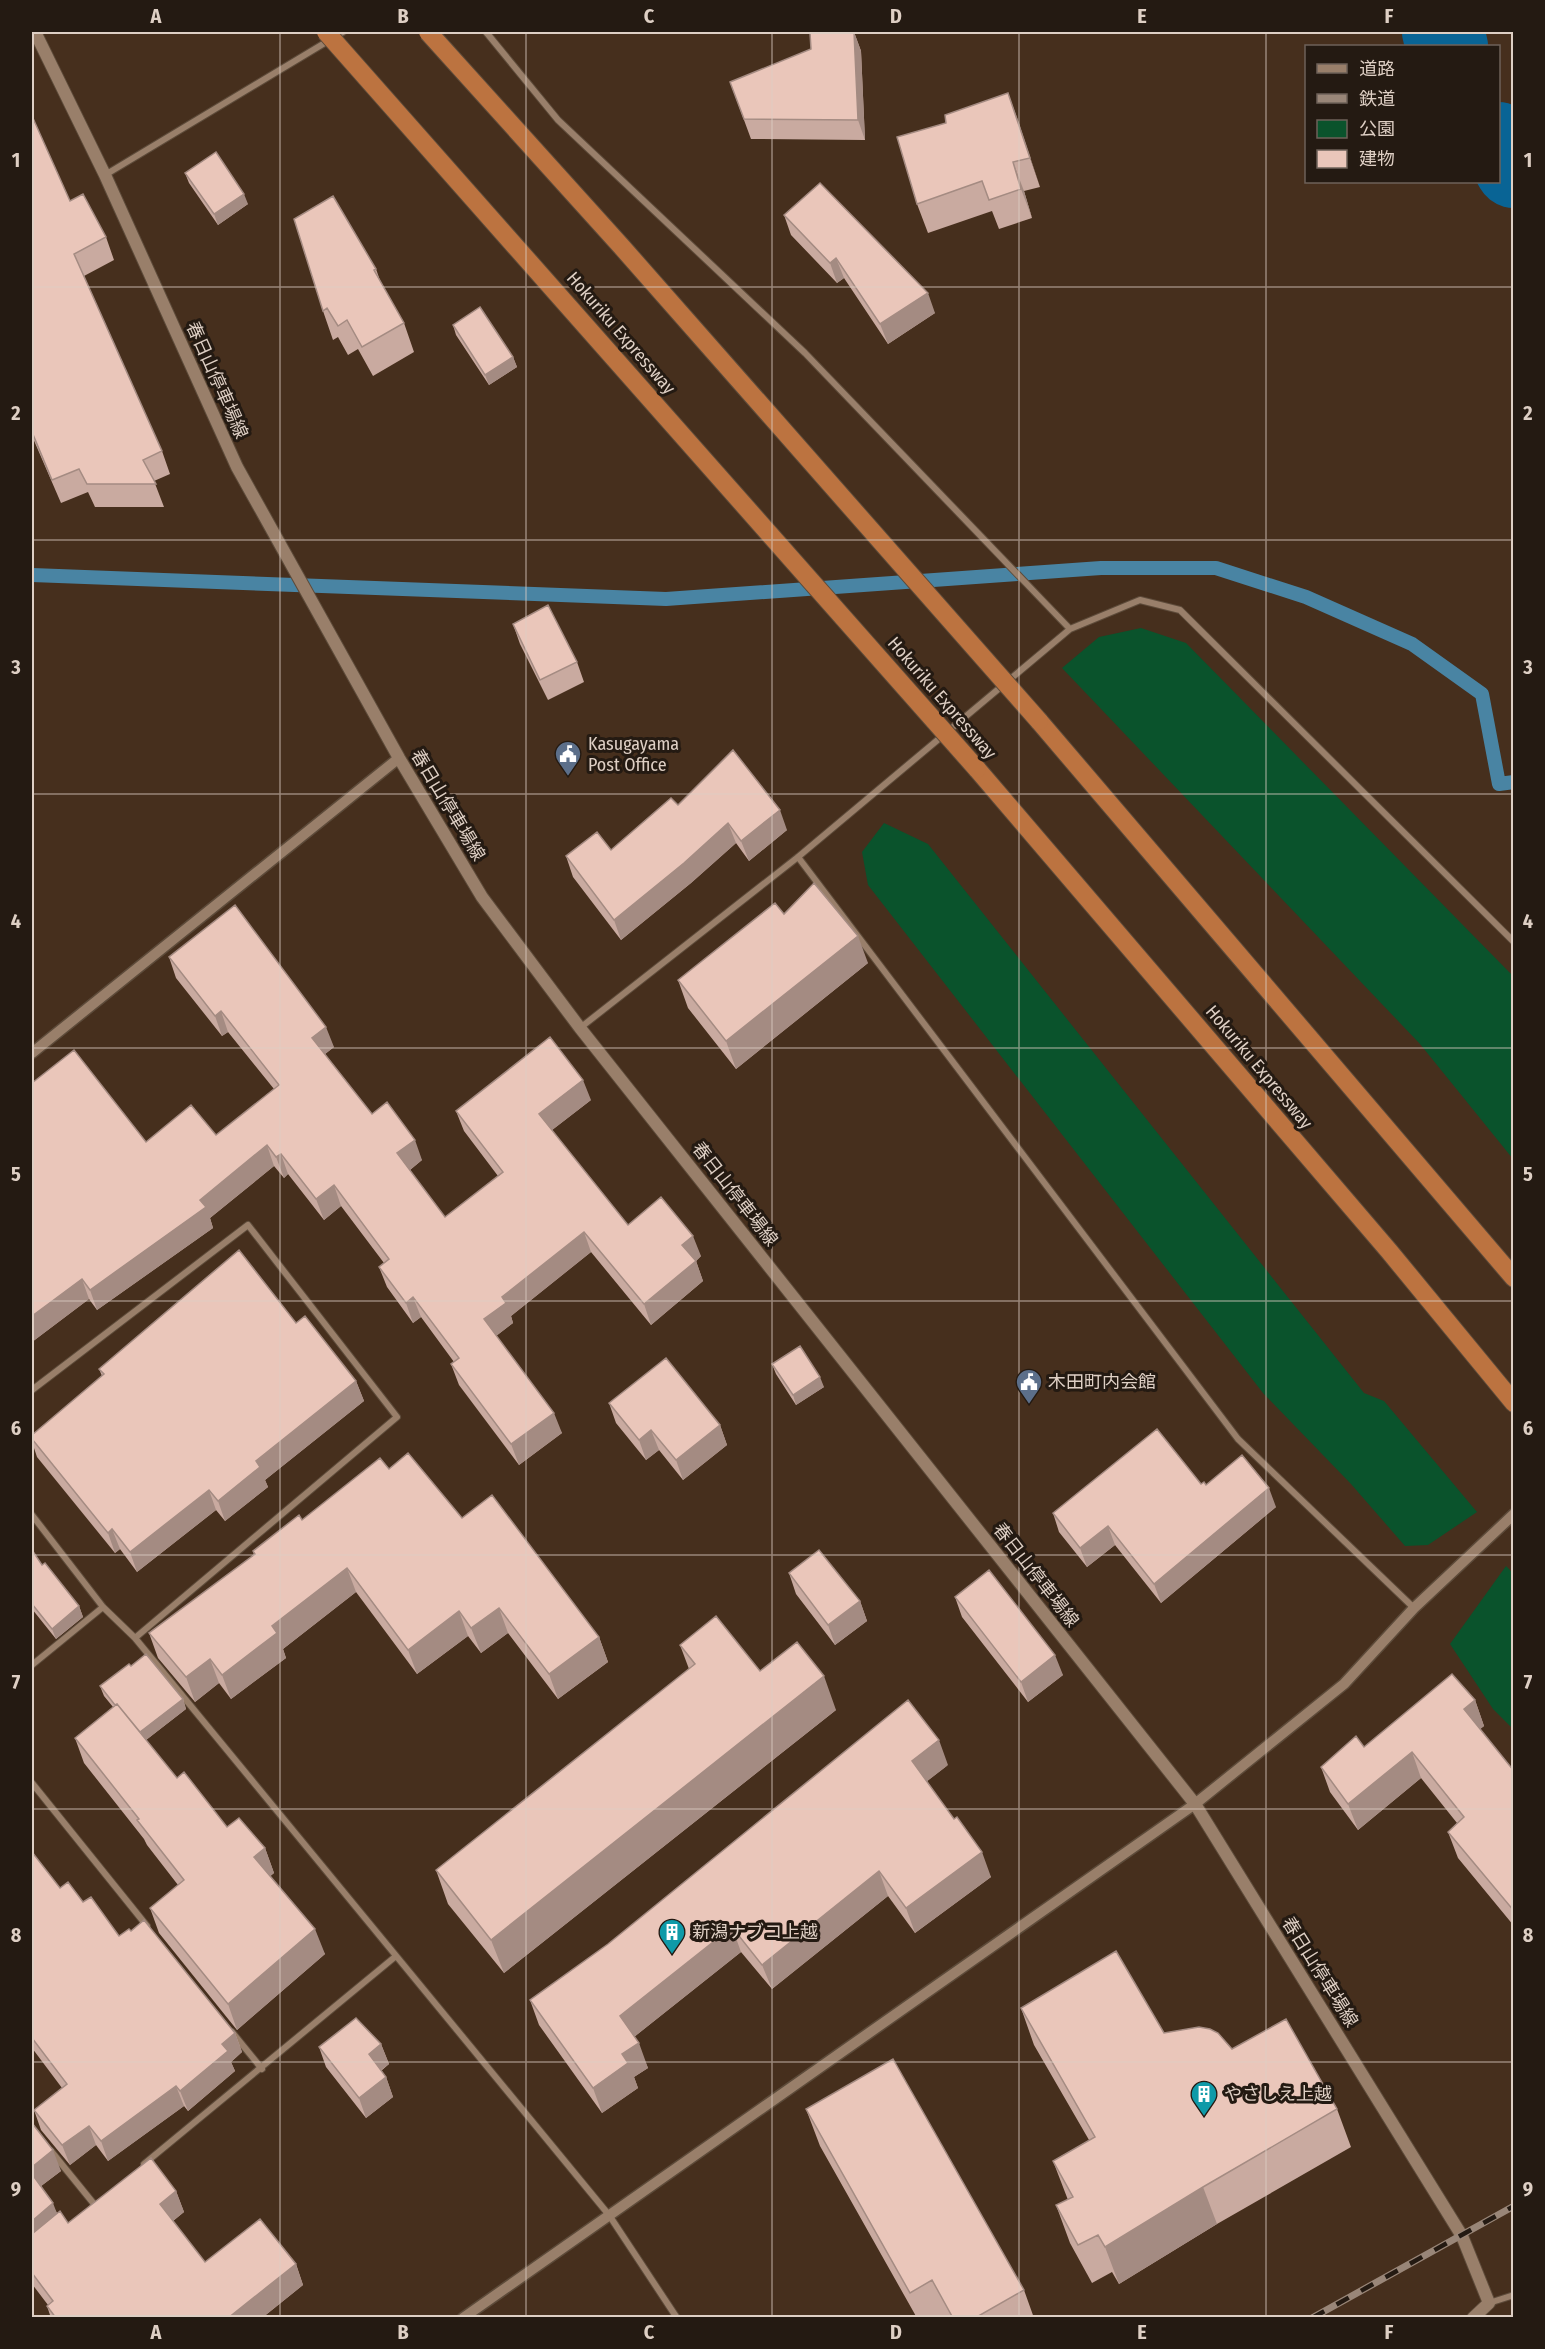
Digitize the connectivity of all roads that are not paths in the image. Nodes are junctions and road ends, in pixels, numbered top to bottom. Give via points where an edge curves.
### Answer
1 (34, 32) edge
2 (326, 32) edge
3 (343, 32) edge
4 (428, 32) edge
5 (486, 32) edge
6 (105, 175) junction
7 (1070, 629) junction
8 (399, 758) junction
9 (798, 857) junction
10 (1514, 942) edge
11 (580, 1028) junction
12 (32, 1053) edge
13 (1514, 1278) edge
14 (32, 1390) edge
15 (1514, 1403) edge
16 (1514, 1514) edge
17 (32, 1515) edge
18 (104, 1607) junction
19 (1414, 1608) junction
20 (135, 1638) junction
21 (32, 1665) edge
22 (32, 1784) edge
23 (1195, 1804) junction
24 (150, 1931) edge
25 (396, 1956) junction
26 (225, 2023) edge
27 (262, 2069) junction
28 (45, 2144) edge
29 (141, 2167) edge
30 (104, 2197) edge
31 (94, 2204) junction
32 (85, 2211) edge
33 (609, 2215) junction
34 (1514, 2295) edge
35 (1489, 2302) junction
36 (464, 2318) edge
37 (677, 2318) edge
38 (1473, 2318) edge

1 - 6 main road, 春日山停車場線
2 - 15 highway, Hokuriku Expressway, bridge via 977,769
3 - 6 street
4 - 13 highway, bridge via 1040,720
5 - 7 street via 558,120 805,353
6 - 8 main road, 春日山停車場線 via 237,467
7 - 9 street
7 - 10 street via 1140,600 1180,610
8 - 11 main road, 春日山停車場線 via 482,897
8 - 12 street
9 - 11 street
9 - 19 street via 1238,1439
11 - 23 main road, 春日山停車場線
14 - 20 street via 248,1225 397,1417
16 - 19 street
17 - 18 street
18 - 20 street
18 - 21 street
19 - 23 street via 1344,1684
20 - 25 street
22 - 24 street
23 - 33 street
23 - 35 main road, 春日山停車場線 via 1462,2236
25 - 27 street
25 - 33 street
26 - 27 street
27 - 29 street
28 - 31 street
30 - 31 street
31 - 32 street
33 - 36 street
33 - 37 street
34 - 35 street
35 - 38 main road

